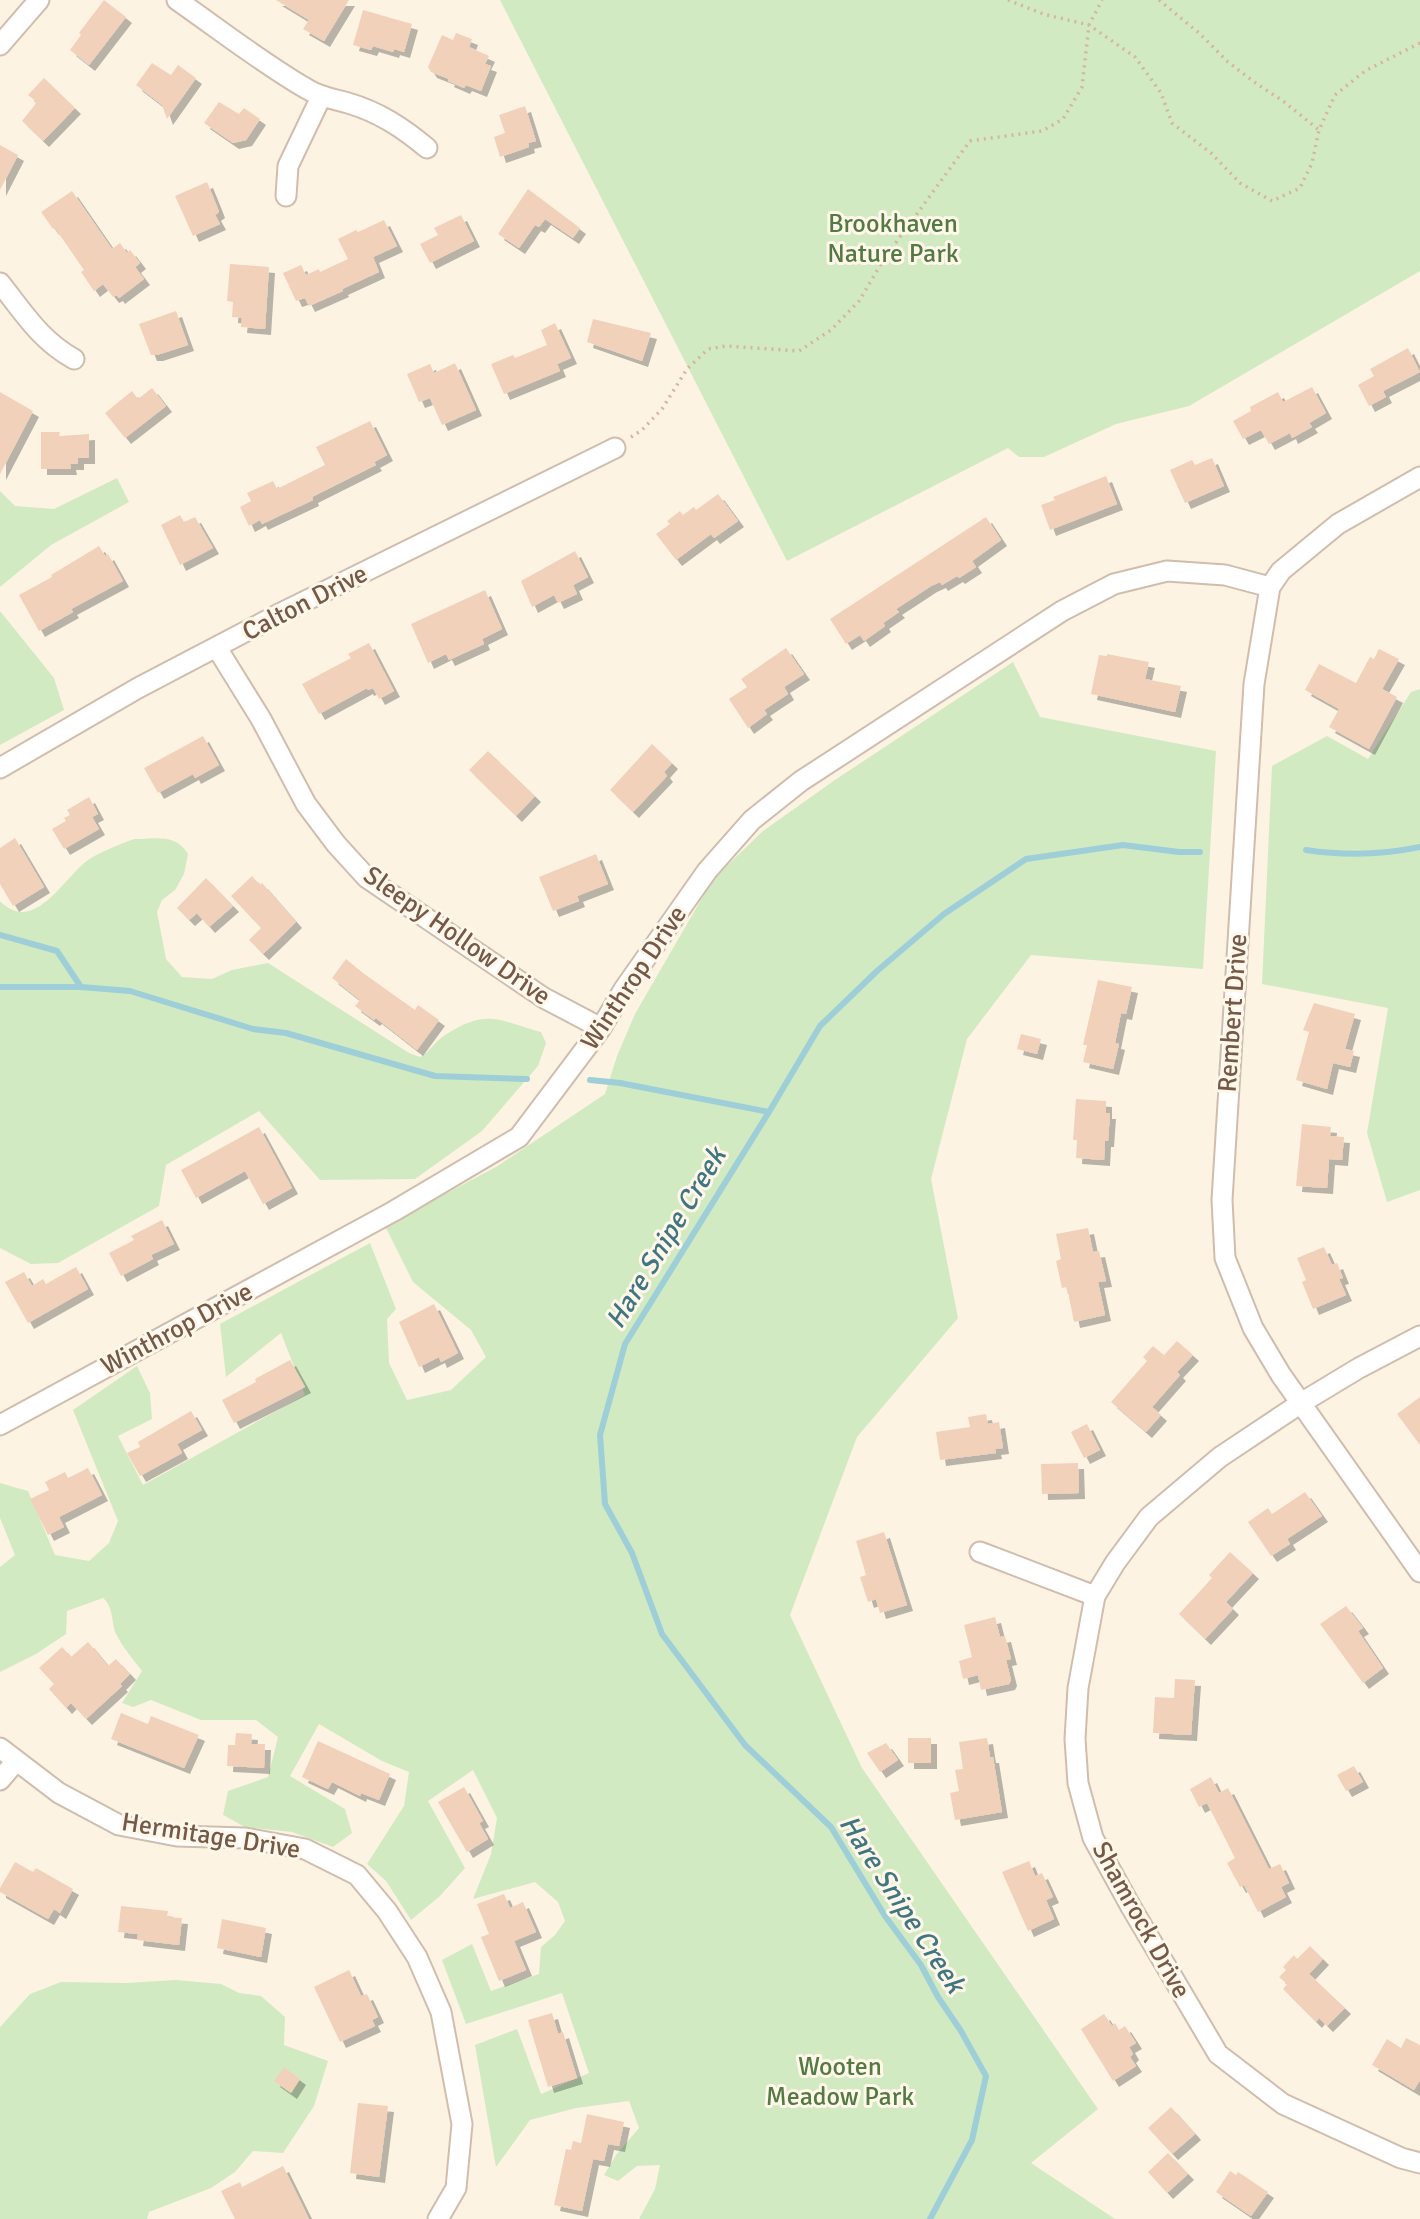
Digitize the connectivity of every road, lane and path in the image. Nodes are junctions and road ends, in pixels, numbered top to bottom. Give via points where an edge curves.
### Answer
1 (39, 0) edge
2 (177, 0) edge
3 (1007, 0) edge
4 (1102, 0) edge
5 (1159, 0) edge
6 (1089, 25) junction
7 (1420, 43) edge
8 (0, 45) edge
9 (321, 97) junction
10 (1318, 131) junction
11 (427, 148) dead end
12 (286, 196) dead end
13 (0, 283) edge
14 (74, 359) dead end
15 (615, 448) joint
16 (1420, 477) edge
17 (1270, 587) junction
18 (217, 648) junction
19 (0, 768) edge
20 (601, 1028) junction
21 (1420, 1336) edge
22 (1301, 1403) junction
23 (0, 1425) edge
24 (980, 1552) dead end
25 (1420, 1572) edge
26 (1095, 1596) junction
27 (0, 1748) edge
28 (16, 1761) junction
29 (0, 1780) edge
30 (1420, 2162) edge
31 (438, 2219) edge

1 - 8 street
2 - 9 street
3 - 6 path
4 - 6 path
5 - 10 path via 1228,62
6 - 10 path via 1135,57 1160,93 1172,123 1240,183 1272,201 1300,188 1312,163
6 - 15 path via 1082,87 1063,119 1042,131 970,141 859,301 831,330 799,351 708,349 687,369 642,430
7 - 10 path via 1365,71 1335,95
9 - 11 street via 373,112
9 - 12 street via 288,166
13 - 14 street via 41,335
15 - 18 street, Calton Drive
16 - 17 street via 1338,524 1282,571
17 - 20 street, Winthrop Drive via 1225,575 1167,570 1114,584 1062,611 801,780 752,820 707,871
17 - 22 street, Rembert Drive via 1254,684 1222,1200 1225,1258 1253,1328
18 - 19 street, Calton Drive
18 - 20 street, Sleepy Hollow Drive via 306,804 367,878 544,998
20 - 23 street, Winthrop Drive via 519,1137 394,1211
21 - 22 street, Shamrock Drive
22 - 25 street, Rembert Drive
22 - 26 street, Shamrock Drive via 1220,1457 1149,1517
24 - 26 street
26 - 30 street, Shamrock Drive via 1078,1688 1078,1783 1093,1838 1130,1907 1218,2054 1283,2104 1401,2158
27 - 28 street, Hermitage Drive
28 - 29 street
28 - 31 street, Hermitage Drive via 60,1793 119,1825 305,1849 357,1875 417,1957 440,2012 462,2124 456,2188

